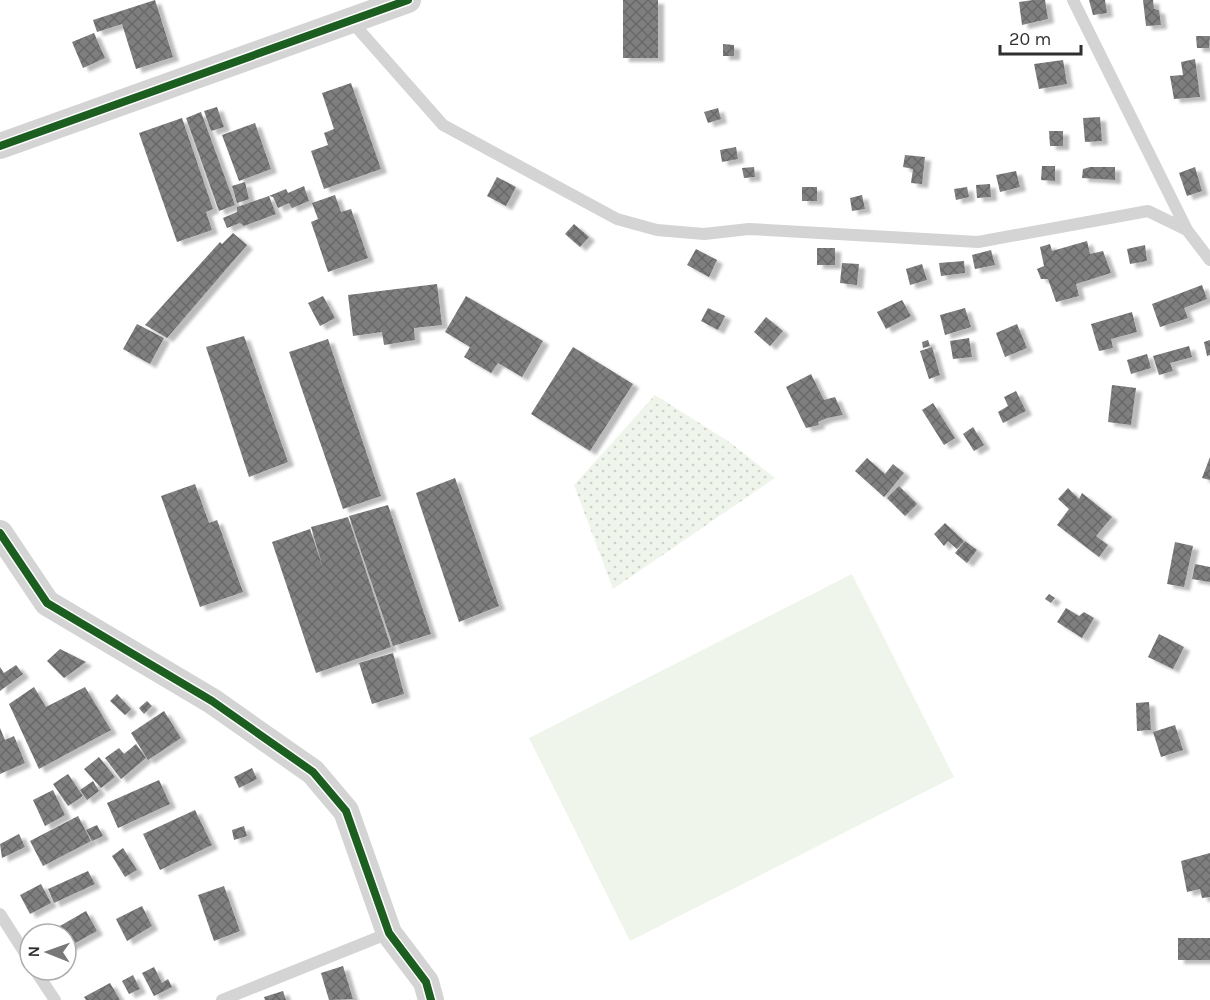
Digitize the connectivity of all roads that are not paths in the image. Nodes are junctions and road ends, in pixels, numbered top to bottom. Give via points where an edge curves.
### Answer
1 (408, 0) edge
2 (1073, 0) edge
3 (352, 22) junction
4 (0, 146) edge
5 (1187, 230) junction
6 (1210, 260) edge
7 (0, 533) edge
8 (0, 914) edge
9 (389, 933) junction
10 (18, 942) edge
11 (43, 982) edge
12 (55, 1000) edge
13 (222, 1000) edge
14 (431, 1000) edge

1 - 3 street
2 - 5 lane
3 - 4 street
3 - 5 lane via 443,124 617,219 657,230 704,234 749,229 978,242 1148,211
5 - 6 lane
7 - 9 street via 47,603 212,701 313,772 346,811
8 - 10 lane
9 - 13 lane
9 - 14 street via 426,982
11 - 12 lane

